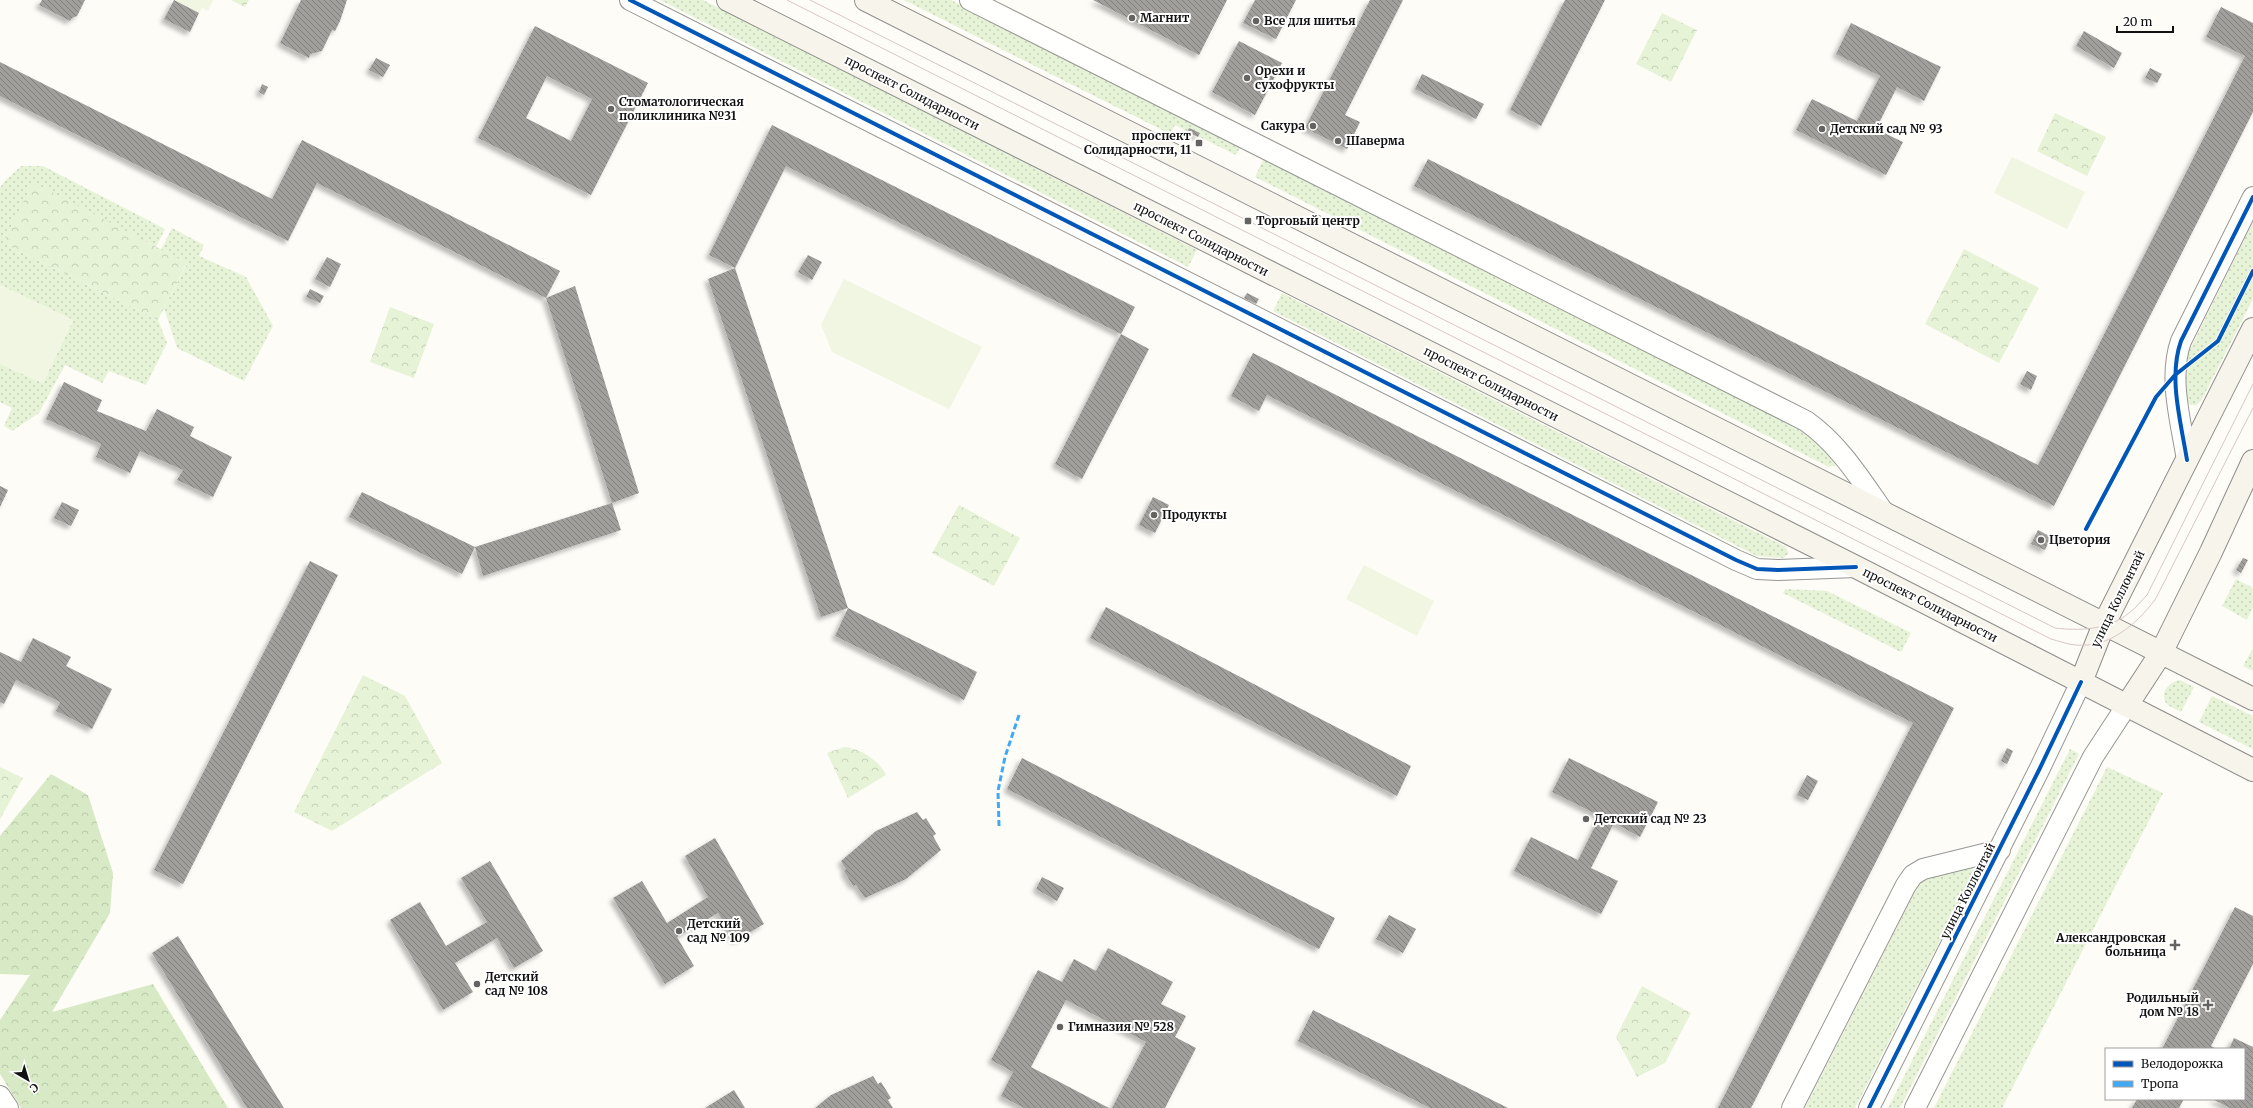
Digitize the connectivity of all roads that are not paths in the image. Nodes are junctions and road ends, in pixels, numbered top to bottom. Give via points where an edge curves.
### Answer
1 (630, 0) edge
2 (728, 0) edge
3 (866, 0) edge
4 (970, 0) edge
5 (2253, 197) edge
6 (2253, 329) edge
7 (2187, 460) junction
8 (2253, 461) edge
9 (1886, 514) junction
10 (1856, 567) junction
11 (2104, 624) junction
12 (2161, 653) junction
13 (2081, 682) junction
14 (2253, 699) edge
15 (2127, 705) junction
16 (2253, 770) edge
17 (2000, 850) junction
18 (0, 1096) edge
19 (8, 1108) edge
20 (1792, 1108) edge
21 (1869, 1108) edge
22 (1915, 1108) edge

1 - 10 street via 1736,560 1757,569 1771,570
2 - 10 main road, проспект Солидарности
3 - 9 main road
4 - 9 street via 1806,421 1837,447
5 - 7 street via 2175,357 2175,375
6 - 7 main road, улица Коллонтай
7 - 11 main road, улица Коллонтай
8 - 12 main road
9 - 11 main road
10 - 13 main road, проспект Солидарности
11 - 12 main road
11 - 13 main road, улица Коллонтай
12 - 14 main road
12 - 15 main road
13 - 15 main road, проспект Солидарности
13 - 17 street, улица Коллонтай
15 - 16 main road, проспект Солидарности
15 - 22 street via 2093,757
17 - 20 street via 1923,869 1913,875
17 - 21 street, улица Коллонтай
18 - 19 street

